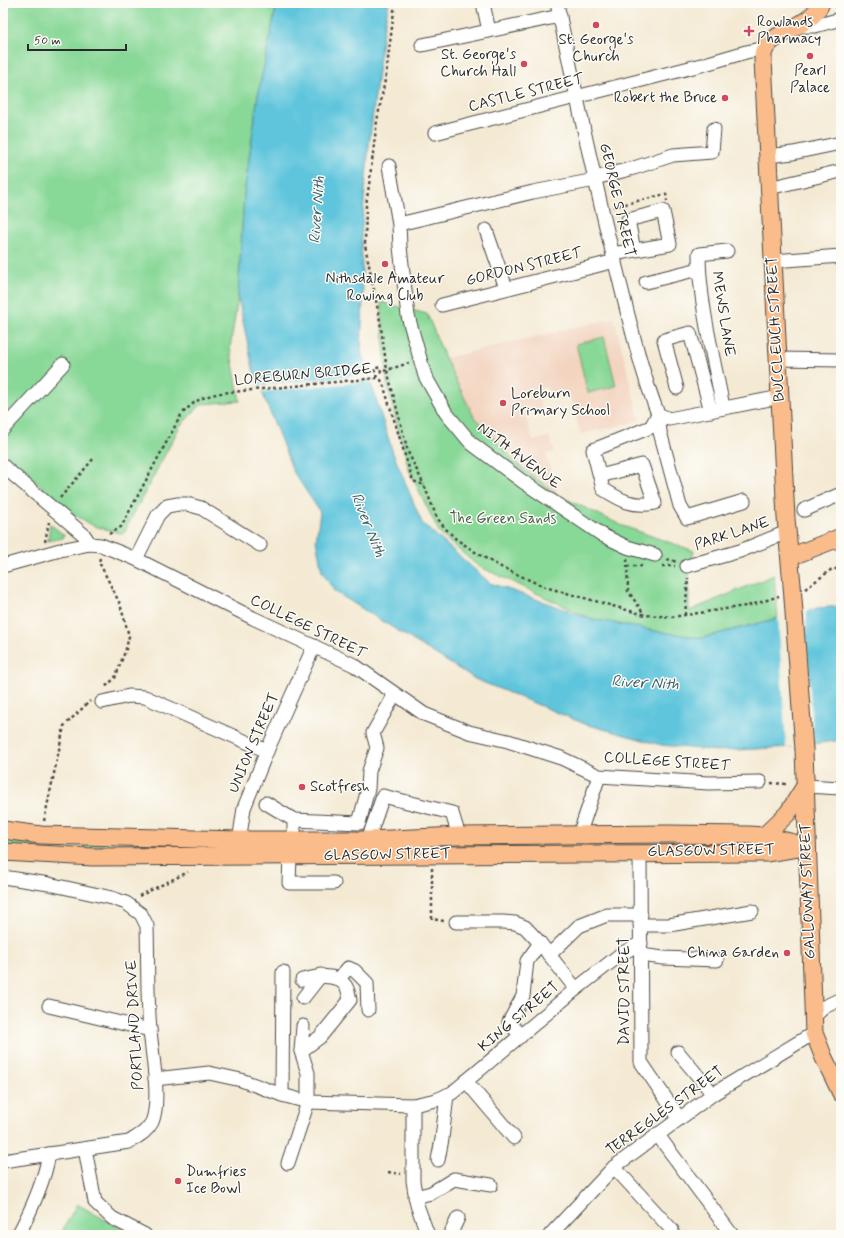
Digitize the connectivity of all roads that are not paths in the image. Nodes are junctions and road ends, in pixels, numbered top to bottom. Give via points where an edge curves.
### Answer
1 (483, 3) edge
2 (820, 3) edge
3 (560, 6) edge
4 (841, 19) edge
5 (797, 26) junction
6 (489, 31) junction
7 (422, 45) dead end
8 (765, 48) junction
9 (576, 97) junction
10 (714, 129) dead end
11 (435, 133) dead end
12 (841, 143) edge
13 (767, 156) junction
14 (389, 166) dead end
15 (841, 171) edge
16 (595, 179) junction
17 (769, 188) junction
18 (399, 224) junction
19 (486, 230) dead end
20 (634, 250) dead end
21 (728, 251) dead end
22 (614, 258) junction
23 (841, 260) edge
24 (773, 261) junction
25 (699, 269) junction
26 (646, 282) dead end
27 (506, 288) junction
28 (442, 305) dead end
29 (778, 358) junction
30 (841, 360) edge
31 (63, 364) dead end
32 (677, 388) dead end
33 (780, 397) junction
34 (656, 409) junction
35 (717, 409) junction
36 (3, 429) edge
37 (3, 466) edge
38 (600, 476) dead end
39 (841, 494) edge
40 (744, 501) dead end
41 (804, 510) dead end
42 (787, 532) junction
43 (841, 537) edge
44 (96, 544) junction
45 (260, 545) dead end
46 (655, 555) road end
47 (790, 557) junction
48 (136, 559) junction
49 (3, 566) edge
50 (688, 566) road end
51 (314, 646) junction
52 (395, 694) junction
53 (98, 698) road end
54 (804, 750) joint
55 (267, 751) junction
56 (599, 776) junction
57 (760, 782) dead end
58 (805, 786) junction
59 (841, 788) edge
60 (266, 803) dead end
61 (294, 820) junction
62 (3, 830) edge
63 (579, 835) junction
64 (459, 836) junction
65 (764, 836) junction
66 (368, 840) junction
67 (807, 846) junction
68 (238, 848) junction
69 (292, 848) junction
70 (3, 852) edge
71 (640, 852) junction
72 (3, 877) edge
73 (334, 883) dead end
74 (752, 912) dead end
75 (640, 920) junction
76 (456, 922) road end
77 (540, 943) junction
78 (641, 949) junction
79 (549, 955) junction
80 (717, 960) dead end
81 (283, 972) dead end
82 (321, 975) junction
83 (339, 979) junction
84 (302, 980) dead end
85 (576, 989) junction
86 (841, 993) edge
87 (303, 998) dead end
88 (836, 1001) edge
89 (49, 1006) dead end
90 (368, 1010) dead end
91 (814, 1025) junction
92 (303, 1026) dead end
93 (150, 1030) junction
94 (521, 1036) junction
95 (301, 1051) junction
96 (678, 1052) dead end
97 (155, 1079) junction
98 (466, 1081) junction
99 (841, 1093) edge
100 (713, 1094) junction
101 (282, 1095) junction
102 (447, 1096) junction
103 (308, 1102) junction
104 (413, 1105) junction
105 (679, 1118) junction
106 (657, 1134) junction
107 (514, 1138) dead end
108 (85, 1148) junction
109 (49, 1154) junction
110 (438, 1160) dead end
111 (3, 1162) edge
112 (288, 1163) dead end
113 (614, 1167) junction
114 (491, 1185) dead end
115 (415, 1197) junction
116 (458, 1218) dead end
117 (672, 1230) dead end
118 (424, 1233) edge
119 (18, 1235) edge
120 (145, 1235) edge
121 (450, 1235) edge
122 (550, 1235) edge
123 (732, 1235) edge

1 - 6 street
2 - 5 main road via 810,18
3 - 6 street
3 - 9 street, GEORGE STREET
4 - 5 street via 815,26
5 - 8 main road via 773,40
6 - 7 street
8 - 9 street, CASTLE STREET
8 - 13 main road, BUCCLEUCH STREET via 763,73
9 - 11 street, CASTLE STREET
9 - 16 street, GEORGE STREET
10 - 16 street via 712,152 673,155
12 - 13 street
13 - 17 main road, BUCCLEUCH STREET
14 - 18 street, NITH AVENUE
15 - 17 street
16 - 18 street
16 - 22 street, GEORGE STREET
17 - 24 main road, BUCCLEUCH STREET
18 - 46 street, NITH AVENUE via 408,316 426,376 446,413 471,443 522,481 604,536 627,547
19 - 27 street
20 - 22 street, GORDON STREET
21 - 25 street, MEWS LANE via 699,254
22 - 27 street, GORDON STREET
22 - 34 street, GEORGE STREET via 636,348
23 - 24 street via 841,256
24 - 29 main road, BUCCLEUCH STREET
25 - 26 street
25 - 35 street, MEWS LANE
27 - 28 street, GORDON STREET
29 - 30 street
29 - 33 main road, BUCCLEUCH STREET
31 - 36 street
32 - 35 street via 664,340 690,333
33 - 35 street
33 - 42 main road, BUCCLEUCH STREET
34 - 35 street via 669,419
34 - 38 street via 651,427 593,450
34 - 40 street, GEORGE STREET via 680,506 687,518
37 - 44 street
39 - 41 street
42 - 47 main road, BUCCLEUCH STREET
42 - 50 street, PARK LANE via 740,551
43 - 47 main road
44 - 48 street, COLLEGE STREET
44 - 49 street
45 - 48 street via 201,508 178,504 167,506 158,515
47 - 54 main road, BUCCLEUCH STREET, bridge via 800,587
48 - 51 street, COLLEGE STREET via 252,618
51 - 52 street, COLLEGE STREET via 354,665
51 - 55 street, UNION STREET
52 - 56 street, COLLEGE STREET via 424,714 469,732 561,758
52 - 61 street via 373,733 377,748 369,771 368,789 359,823
53 - 55 street via 145,697
54 - 58 main road, GALLOWAY STREET
55 - 68 street, UNION STREET via 244,808
56 - 57 street, COLLEGE STREET via 708,783
56 - 63 street
58 - 59 street
58 - 65 main road via 788,813
58 - 67 main road, GALLOWAY STREET
60 - 61 street
61 - 69 street
62 - 68 main road via 41,835
63 - 64 main road, GLASGOW STREET
63 - 65 main road, GLASGOW STREET
64 - 66 main road, GLASGOW STREET
64 - 66 street via 452,813 384,796
65 - 67 main road, GLASGOW STREET
66 - 69 main road, GLASGOW STREET
67 - 71 main road, GLASGOW STREET via 766,852
67 - 91 main road, GALLOWAY STREET
68 - 69 main road, GLASGOW STREET
68 - 70 main road via 93,857
69 - 71 main road, GLASGOW STREET via 432,854
69 - 73 street via 289,883
71 - 75 street, DAVID STREET
72 - 93 street, PORTLAND DRIVE via 112,898 126,903 141,914 147,926
74 - 75 street via 669,925
75 - 78 street, DAVID STREET
75 - 79 street via 607,915 579,926
76 - 77 street via 515,923 525,927
77 - 79 street
77 - 94 street via 526,961 523,996 509,1022
78 - 80 street via 663,958
78 - 85 street, KING STREET via 621,954
78 - 105 street, DAVID STREET via 641,1062
79 - 85 street
81 - 101 street
82 - 83 street
82 - 84 street
82 - 87 street
83 - 90 street via 348,968 367,983
83 - 95 street via 346,985 350,1000 320,1038
85 - 94 street, KING STREET
86 - 88 street, TERREGLES STREET
88 - 91 street, TERREGLES STREET via 824,1007
89 - 93 street
91 - 99 main road, GALLOWAY STREET via 824,1058
91 - 100 street, TERREGLES STREET
92 - 95 street
93 - 97 street, PORTLAND DRIVE
94 - 98 street, KING STREET
95 - 103 street via 308,1073
96 - 100 street
97 - 101 street, KING STREET via 209,1073 241,1080
97 - 108 street, PORTLAND DRIVE via 155,1110 146,1132 129,1142
98 - 102 street, KING STREET
98 - 107 street
100 - 105 street, TERREGLES STREET
101 - 103 street, KING STREET
102 - 104 street, KING STREET
102 - 110 street
103 - 104 street, KING STREET
103 - 112 street
104 - 115 street via 412,1154
105 - 106 street, TERREGLES STREET
106 - 113 street, TERREGLES STREET
106 - 123 street
108 - 109 street, PORTLAND DRIVE
108 - 120 street via 95,1202 112,1218
109 - 111 street, PORTLAND DRIVE
109 - 119 street via 46,1172 33,1207
113 - 117 street
113 - 122 street, TERREGLES STREET
114 - 115 street via 454,1179 431,1194
115 - 118 street
116 - 121 street

